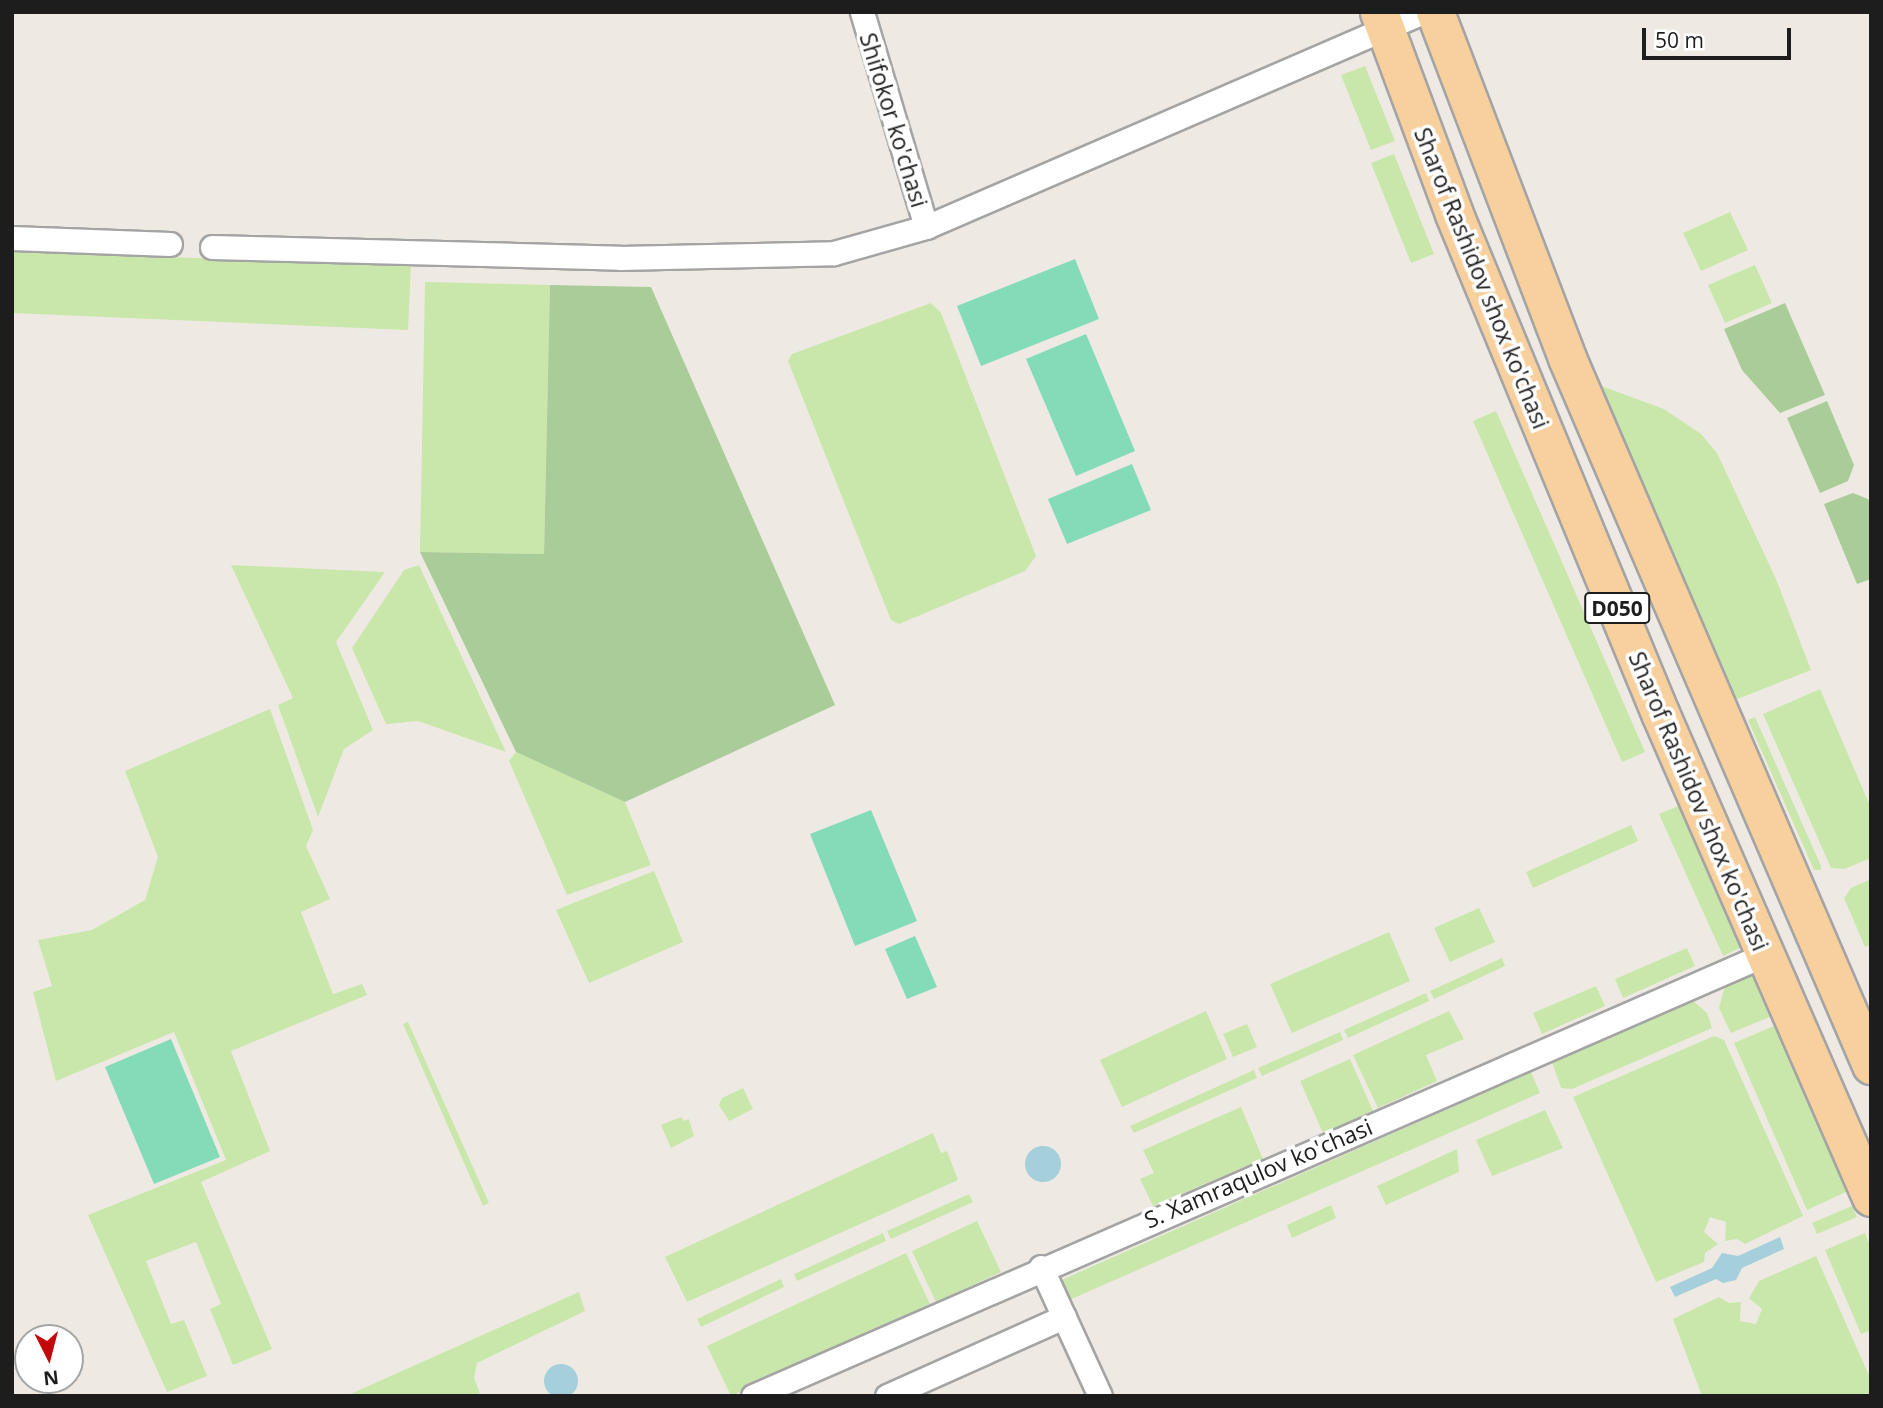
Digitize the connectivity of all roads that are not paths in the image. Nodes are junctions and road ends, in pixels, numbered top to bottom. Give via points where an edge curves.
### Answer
1 (862, 12) edge
2 (1423, 12) edge
3 (1435, 12) edge
4 (1382, 20) edge
5 (926, 227) junction
6 (12, 238) edge
7 (170, 244) dead end
8 (212, 247) dead end
9 (1765, 955) junction
10 (1871, 1065) edge
11 (1871, 1197) edge
12 (1041, 1267) junction
13 (1064, 1317) junction
14 (753, 1396) edge
15 (887, 1396) edge
16 (1100, 1396) edge

1 - 5 street, Shifokor ko'chasi
2 - 4 street
3 - 10 main road, D050 via 1567,358
4 - 5 street
4 - 9 main road, Sharof Rashidov shox ko'chasi / D050 via 1454,214
5 - 8 street via 834,253 620,258
6 - 7 street
9 - 11 main road, Sharof Rashidov shox ko'chasi / D050
9 - 12 street, S. Xamraqulov ko'chasi
12 - 13 street
12 - 14 street, S. Xamraqulov ko'chasi
13 - 15 street
13 - 16 street

